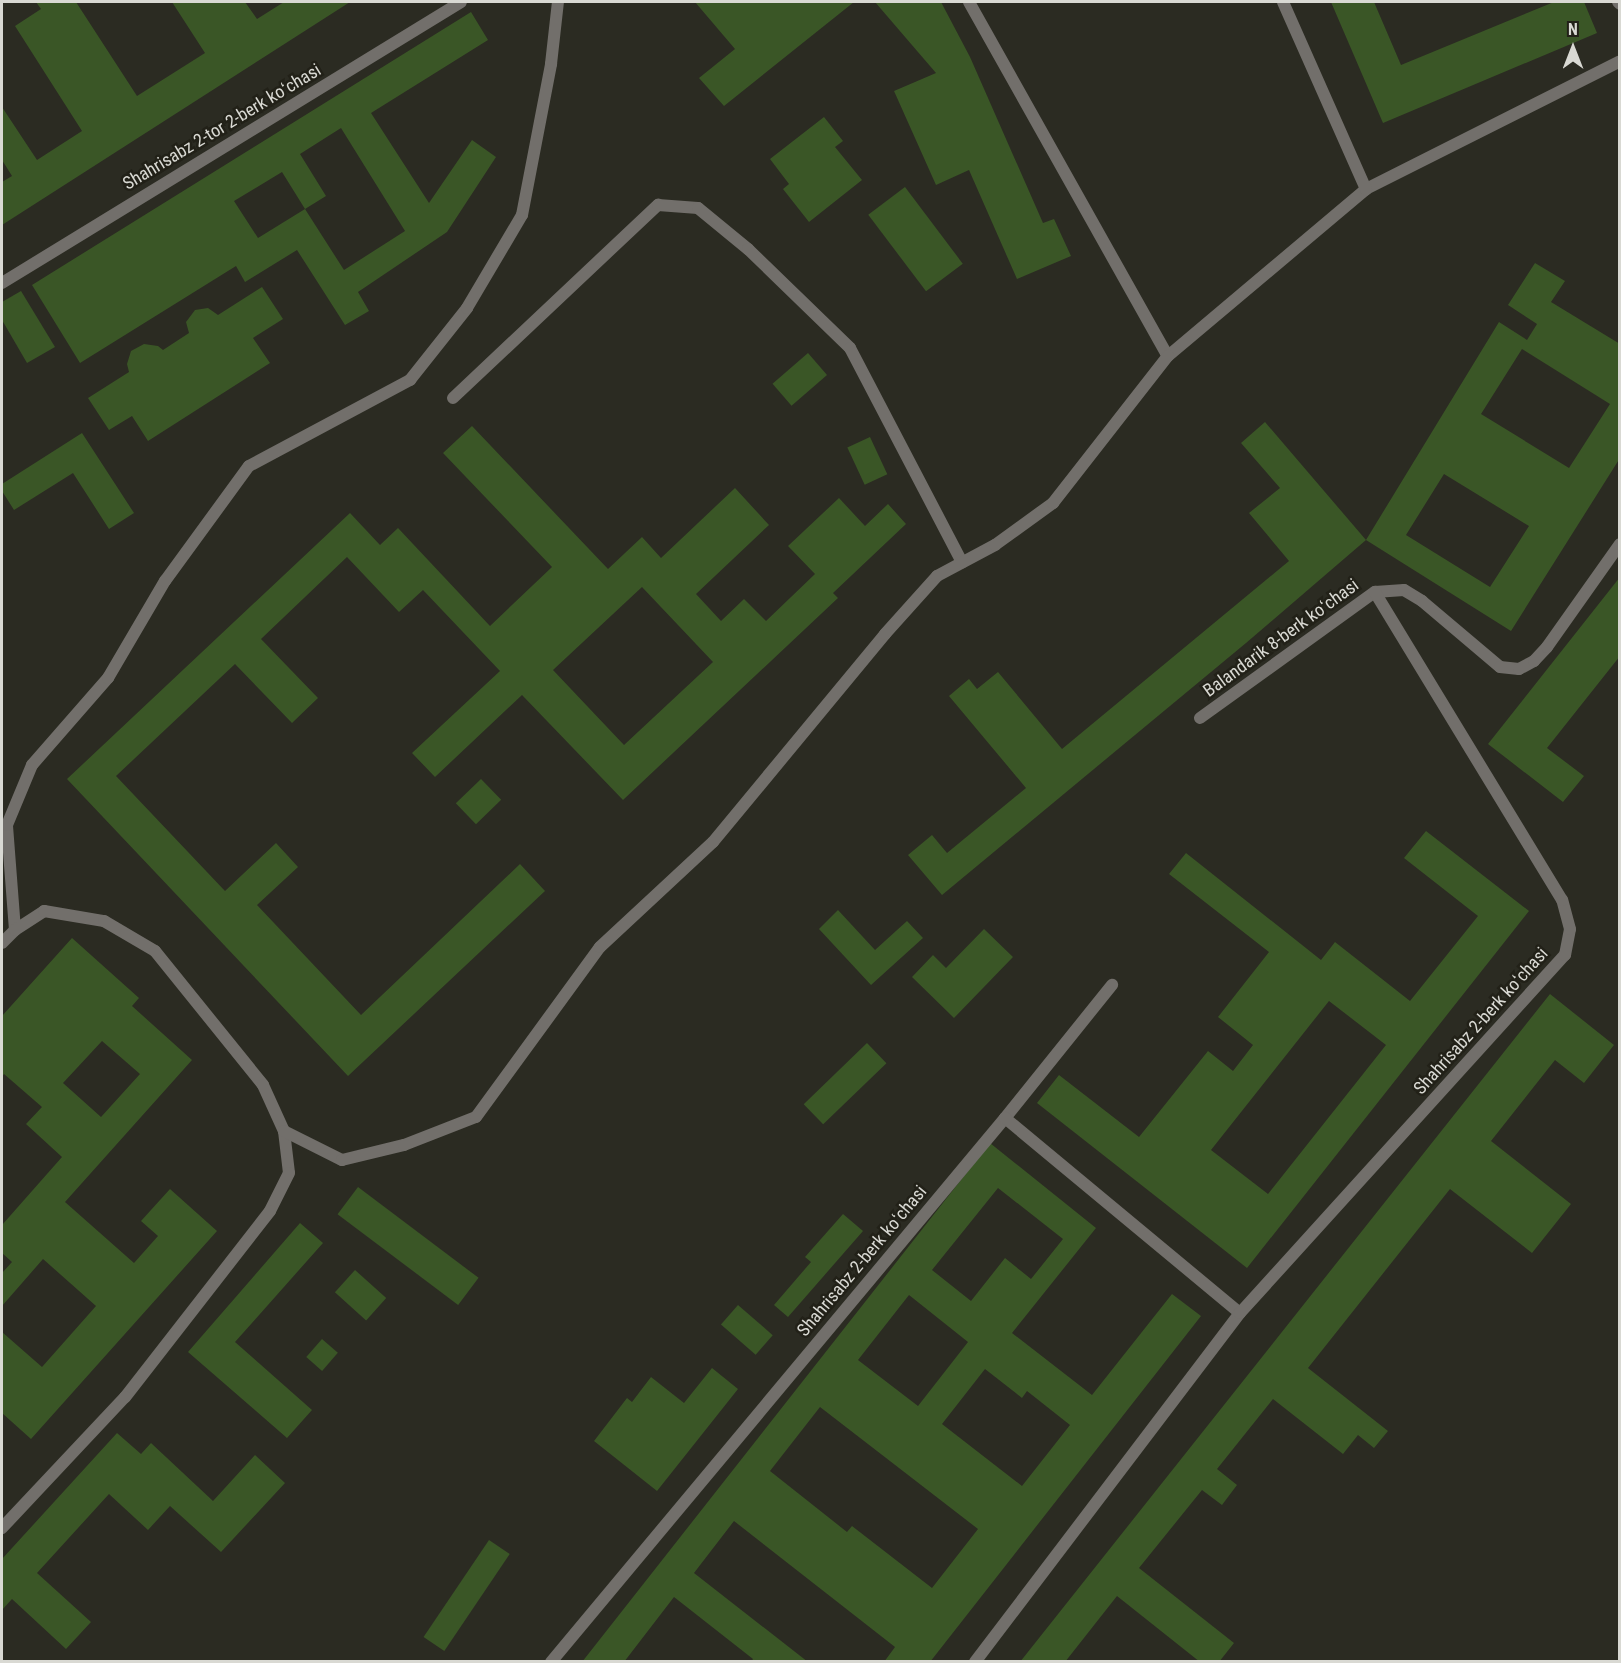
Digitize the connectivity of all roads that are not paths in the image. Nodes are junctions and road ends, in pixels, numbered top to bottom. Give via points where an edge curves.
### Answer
1 (461, 2) edge
2 (558, 2) edge
3 (969, 2) edge
4 (1283, 2) edge
5 (1620, 61) edge
6 (1366, 189) junction
7 (2, 283) edge
8 (1168, 356) junction
9 (453, 398) dead end
10 (1620, 544) edge
11 (962, 562) junction
12 (1375, 592) junction
13 (1200, 718) dead end
14 (15, 930) junction
15 (2, 943) edge
16 (1112, 985) dead end
17 (1005, 1118) junction
18 (284, 1131) junction
19 (1240, 1313) junction
20 (2, 1528) edge
21 (551, 1662) edge
22 (975, 1662) edge

1 - 7 street, Shahrisabz 2-tor 2-berk koʻchasi
2 - 14 street via 552,64 522,215 467,308 410,380 249,466 165,581 108,678 32,765 7,825
3 - 8 street
4 - 6 street
5 - 6 street
6 - 8 street
8 - 11 street via 1053,503
9 - 11 street via 658,205 698,208 748,249 850,348
10 - 12 street, Balandarik 8-berk koʻchasi via 1547,647 1534,661 1518,669 1500,667 1404,590
11 - 18 street via 937,576 893,625 713,842 600,947 476,1117 404,1145 342,1160
12 - 13 street, Balandarik 8-berk koʻchasi
12 - 19 street, Shahrisabz 2-berk koʻchasi via 1562,900 1570,929 1565,955
14 - 15 street
14 - 18 street via 44,911 104,921 155,951 263,1085
16 - 17 street, Shahrisabz 2-berk koʻchasi
17 - 19 street
17 - 21 street, Shahrisabz 2-berk koʻchasi
18 - 20 street via 289,1173 270,1210 125,1397
19 - 22 street, Shahrisabz 2-berk koʻchasi

